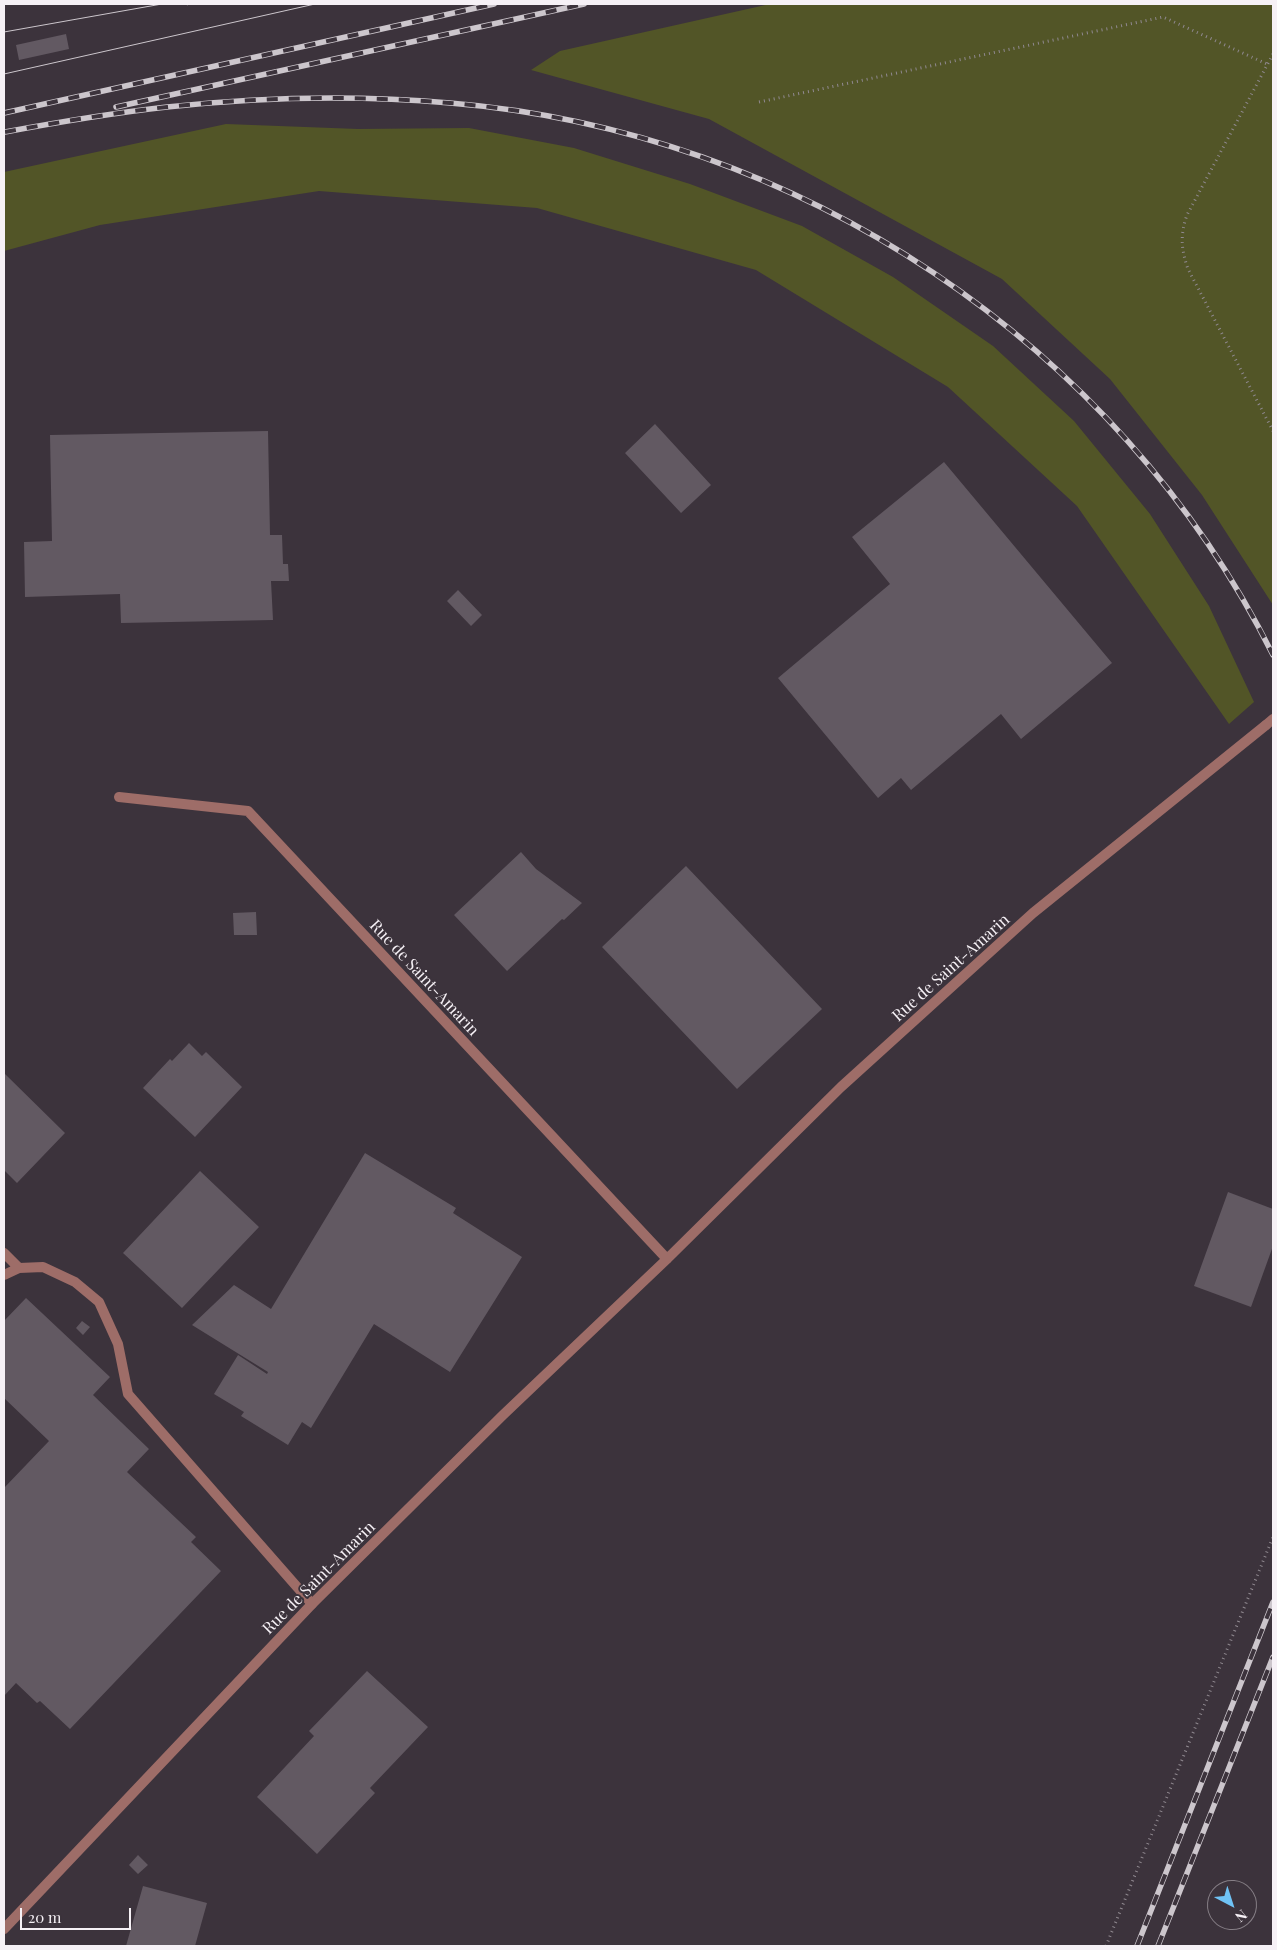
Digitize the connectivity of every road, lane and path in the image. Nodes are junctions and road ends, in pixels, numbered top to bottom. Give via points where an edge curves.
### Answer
1 (1273, 54) edge
2 (1267, 64) junction
3 (759, 102) dead end
4 (1273, 431) edge
5 (1270, 722) edge
6 (119, 798) dead end
7 (4, 1254) edge
8 (667, 1259) junction
9 (19, 1268) junction
10 (4, 1275) edge
11 (1273, 1537) edge
12 (312, 1604) junction
13 (4, 1929) edge
14 (1106, 1946) edge

1 - 2 path
2 - 3 path via 1163,17
2 - 4 path via 1187,214 1181,242 1188,269
5 - 8 street, Rue de Saint-Amarin via 1033,913 841,1087
6 - 8 street, Rue de Saint-Amarin via 248,811
7 - 9 street
8 - 12 street, Rue de Saint-Amarin
9 - 10 street
9 - 12 street via 43,1267 75,1282 99,1302 118,1344 128,1394
11 - 14 path
12 - 13 street, Rue de Saint-Amarin

